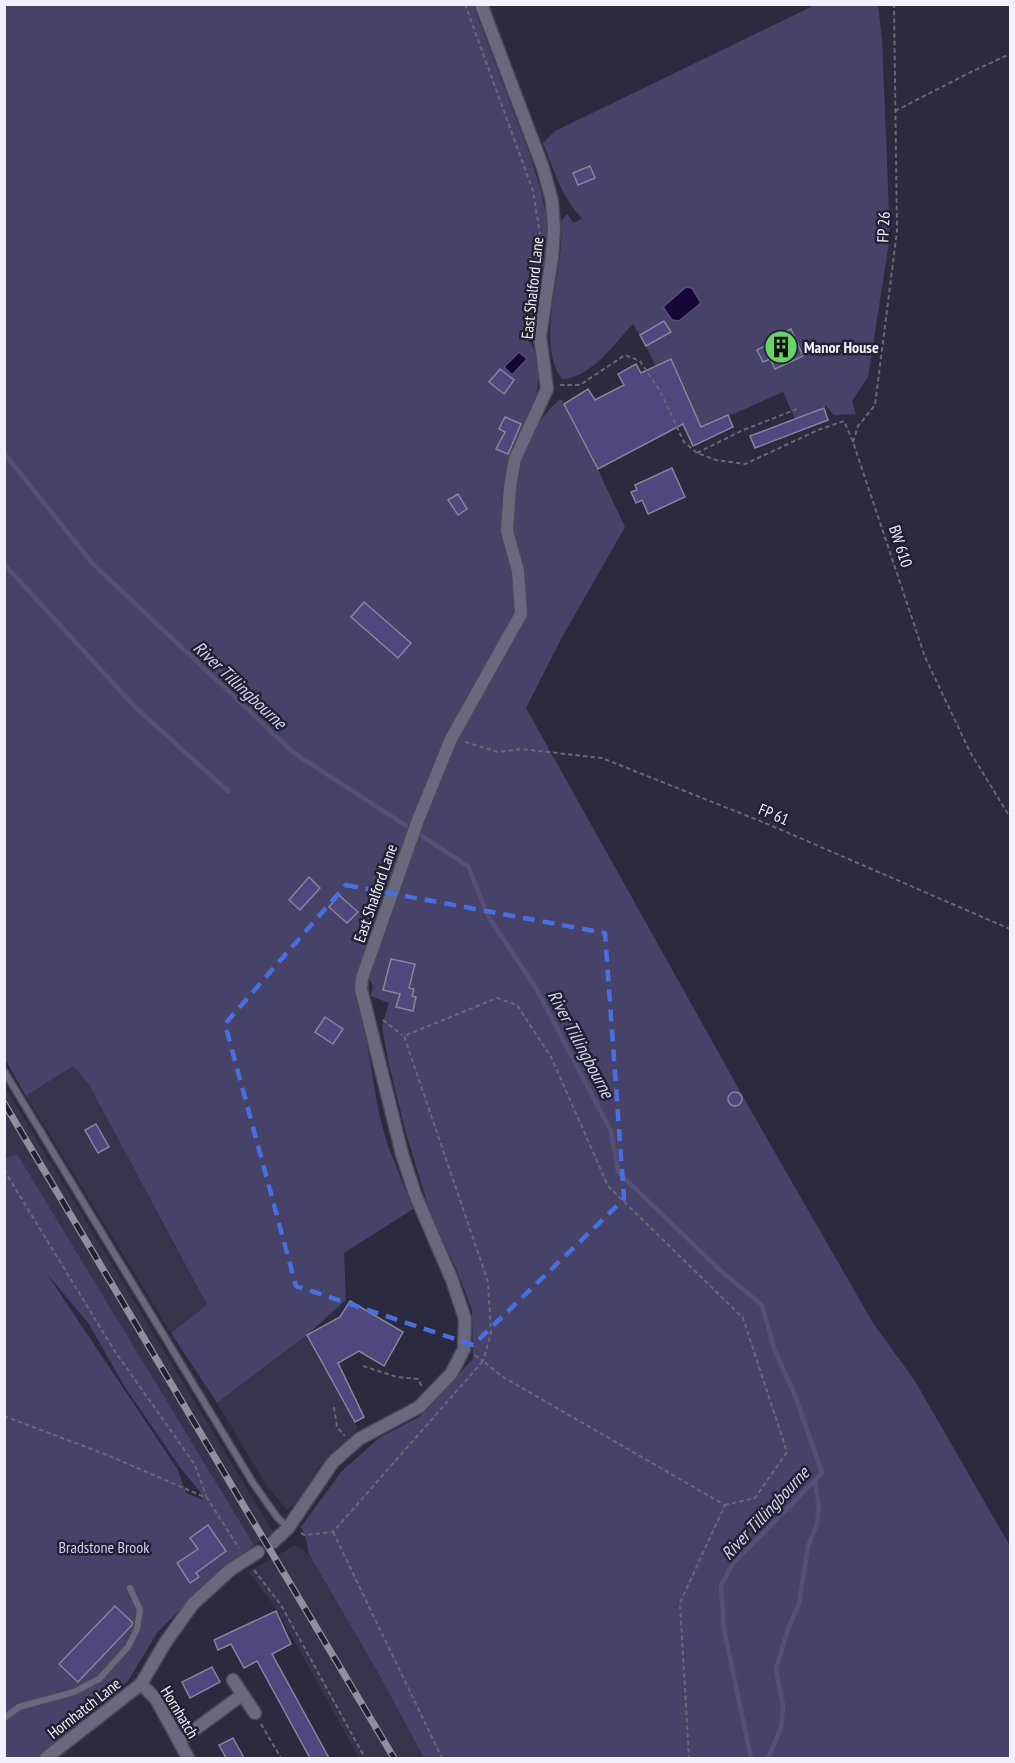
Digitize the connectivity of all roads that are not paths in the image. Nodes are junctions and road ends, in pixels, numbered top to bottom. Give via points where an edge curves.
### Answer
1 (481, 4) edge
2 (4, 1071) edge
3 (288, 1528) junction
4 (130, 1588) dead end
5 (233, 1680) dead end
6 (141, 1684) junction
7 (242, 1695) junction
8 (255, 1713) road end
9 (4, 1718) edge
10 (179, 1741) junction
11 (46, 1758) edge
12 (188, 1758) edge

1 - 3 street, East Shalford Lane via 543,168 552,201 554,229 540,336 547,389 515,459 510,487 507,531 518,571 521,614 452,738 418,820 361,989 408,1174 465,1319 464,1349 451,1374 419,1407 359,1439 333,1462
2 - 3 lane via 253,1483
3 - 6 street, East Shalford Lane via 230,1570 193,1604
4 - 9 lane via 140,1610 137,1629 128,1647 99,1679 74,1692 19,1707
5 - 7 street
6 - 10 street, Hornhatch via 156,1699
6 - 11 street, Hornhatch Lane
7 - 8 street
7 - 10 street
10 - 12 street, Hornhatch

